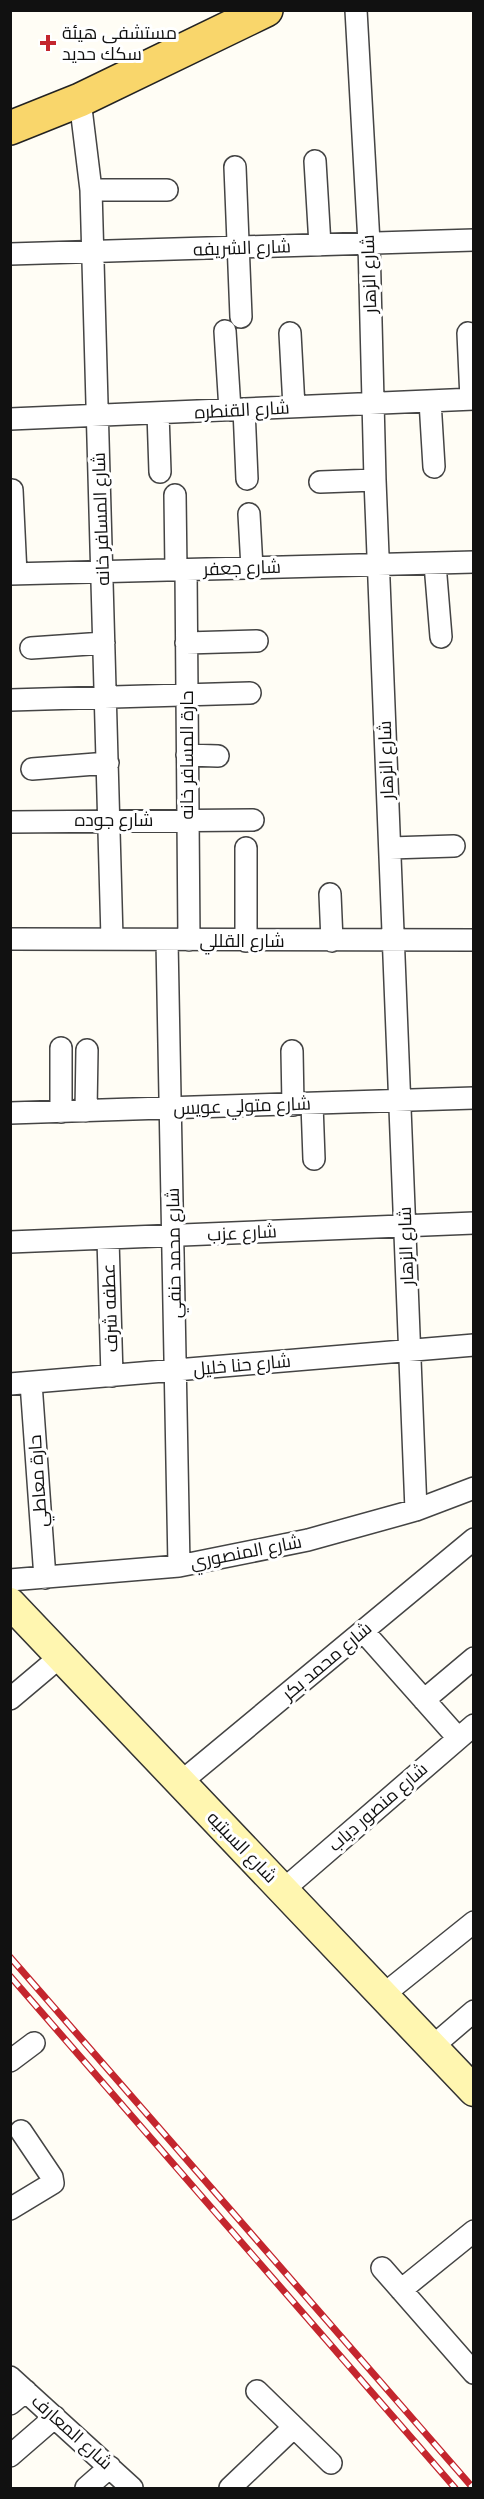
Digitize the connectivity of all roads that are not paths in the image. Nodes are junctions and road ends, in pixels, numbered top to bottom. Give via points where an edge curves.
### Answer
1 (266, 10) edge
2 (356, 10) edge
3 (81, 100) junction
4 (10, 128) edge
5 (315, 161) dead end
6 (235, 167) dead end
7 (91, 190) junction
8 (167, 190) dead end
9 (474, 240) edge
10 (369, 243) junction
11 (320, 245) junction
12 (240, 248) junction
13 (93, 252) junction
14 (10, 254) edge
15 (241, 317) dead end
16 (225, 331) dead end
17 (290, 333) dead end
18 (468, 333) dead end
19 (472, 399) edge
20 (430, 401) junction
21 (373, 404) junction
22 (294, 407) junction
23 (237, 410) junction
24 (158, 413) junction
25 (98, 415) junction
26 (10, 419) edge
27 (434, 467) dead end
28 (160, 472) dead end
29 (247, 479) dead end
30 (375, 480) junction
31 (320, 482) dead end
32 (12, 490) edge
33 (175, 495) dead end
34 (249, 514) dead end
35 (474, 562) edge
36 (378, 563) junction
37 (435, 564) junction
38 (252, 568) junction
39 (102, 570) junction
40 (181, 570) junction
41 (13, 574) edge
42 (441, 637) dead end
43 (257, 641) dead end
44 (104, 643) junction
45 (186, 643) junction
46 (31, 648) dead end
47 (250, 693) dead end
48 (187, 695) junction
49 (106, 697) junction
50 (10, 700) edge
51 (187, 755) junction
52 (218, 756) dead end
53 (108, 763) junction
54 (32, 769) dead end
55 (109, 819) junction
56 (188, 820) junction
57 (253, 820) dead end
58 (10, 822) edge
59 (454, 846) dead end
60 (246, 848) dead end
61 (390, 848) junction
62 (330, 894) dead end
63 (112, 938) junction
64 (10, 939) edge
65 (393, 939) junction
66 (167, 940) junction
67 (189, 940) junction
68 (474, 940) edge
69 (246, 941) junction
70 (332, 941) junction
71 (61, 1048) dead end
72 (87, 1050) dead end
73 (292, 1052) dead end
74 (474, 1098) edge
75 (400, 1100) junction
76 (303, 1105) junction
77 (170, 1108) junction
78 (86, 1111) junction
79 (61, 1112) junction
80 (10, 1113) edge
81 (314, 1159) dead end
82 (474, 1223) edge
83 (405, 1226) junction
84 (174, 1237) junction
85 (108, 1239) junction
86 (10, 1242) edge
87 (474, 1345) edge
88 (410, 1350) junction
89 (176, 1371) junction
90 (112, 1376) junction
91 (21, 1384) edge
92 (474, 1488) edge
93 (416, 1510) junction
94 (474, 1539) edge
95 (179, 1566) junction
96 (45, 1578) junction
97 (10, 1580) edge
98 (10, 1603) edge
99 (363, 1631) junction
100 (61, 1656) junction
101 (474, 1658) edge
102 (10, 1699) edge
103 (424, 1700) junction
104 (466, 1732) edge
105 (181, 1782) junction
106 (283, 1890) junction
107 (474, 1922) edge
108 (383, 1995) junction
109 (474, 2011) edge
110 (34, 2043) dead end
111 (432, 2047) junction
112 (10, 2061) edge
113 (474, 2091) edge
114 (21, 2131) dead end
115 (10, 2209) edge
116 (474, 2231) edge
117 (382, 2268) dead end
118 (401, 2290) junction
119 (473, 2373) edge
120 (16, 2391) edge
121 (257, 2391) dead end
122 (55, 2417) junction
123 (294, 2427) junction
124 (10, 2456) edge
125 (331, 2463) dead end
126 (110, 2467) junction
127 (86, 2488) edge
128 (132, 2488) edge
129 (230, 2488) edge

1 - 3 main road
2 - 10 street, شارع الزهار
3 - 4 main road
3 - 7 street, شارع المسافر خانه
5 - 11 street
6 - 12 street
7 - 8 street
7 - 13 street, شارع المسافر خانه
9 - 10 street, شارع الشريفه
10 - 11 street, شارع الشريفه
10 - 21 street, شارع الزهار
11 - 12 street, شارع الشريفه
12 - 13 street, شارع الشريفه
12 - 15 street
13 - 14 street, شارع الشريفه
13 - 25 street, شارع المسافر خانه
16 - 23 street
17 - 22 street
18 - 19 street
19 - 20 street, شارع القنطره
20 - 21 street, شارع القنطره
20 - 27 street
21 - 22 street, شارع القنطره
21 - 30 street, شارع الزهار
22 - 23 street, شارع القنطره
23 - 24 street, شارع القنطره
23 - 29 street
24 - 25 street, شارع القنطره
24 - 28 street
25 - 26 street, شارع القنطره
25 - 39 street, شارع المسافر خانه
30 - 31 street
30 - 36 street, شارع الزهار
32 - 41 street
33 - 40 street, حارة المسافر خانه
34 - 38 street
35 - 37 street, شارع جعفر
36 - 37 street, شارع جعفر
36 - 38 street, شارع جعفر
36 - 61 street, شارع الزهار
37 - 42 street
38 - 40 street, شارع جعفر
39 - 40 street, شارع جعفر
39 - 41 street, شارع جعفر
39 - 44 street, شارع المسافر خانه
40 - 45 street, حارة المسافر خانه
43 - 45 street
44 - 46 street
44 - 49 street, شارع المسافر خانه
45 - 48 street, حارة المسافر خانه
47 - 48 street
48 - 49 street
48 - 51 street, حارة المسافر خانه
49 - 50 street
49 - 53 street, شارع المسافر خانه
51 - 52 street
51 - 56 street, حارة المسافر خانه
53 - 54 street
53 - 55 street, شارع المسافر خانه
55 - 56 street, شارع جوده
55 - 58 street, شارع جوده
55 - 63 street, شارع المسافر خانه
56 - 57 street, شارع جوده
56 - 67 street, حارة المسافر خانه
59 - 61 street
60 - 69 street
61 - 65 street, شارع الزهار
62 - 70 street
63 - 64 street, شارع القللي
63 - 66 street, شارع القللي
65 - 68 street, شارع القللي
65 - 70 street, شارع القللي
65 - 75 street, شارع الزهار
66 - 67 street, شارع القللي
66 - 77 street, شارع محمد حنفي
67 - 69 street, شارع القللي
69 - 70 street, شارع القللي
71 - 79 street
72 - 78 street
73 - 76 street
74 - 75 street, شارع متولي عويس
75 - 76 street, شارع متولي عويس
75 - 83 street, شارع الزهار
76 - 77 street, شارع متولي عويس
76 - 81 street
77 - 78 street, شارع متولي عويس
77 - 84 street, شارع محمد حنفي
78 - 79 street, شارع متولي عويس
79 - 80 street, شارع متولي عويس
82 - 83 street, شارع عزب
83 - 84 street, شارع عزب
83 - 88 street, شارع الزهار
84 - 85 street, شارع عزب
84 - 89 street, شارع محمد حنفي
85 - 86 street, شارع عزب
85 - 90 street, عطفه شرف
87 - 88 street, شارع حنا خليل
88 - 89 street, شارع حنا خليل
88 - 93 street, شارع الزهار
89 - 90 street, شارع حنا خليل
89 - 95 street, شارع محمد حنفي
90 - 91 street, شارع حنا خليل
91 - 96 street, حارة معاطي
92 - 93 street, شارع المنصوري
93 - 95 street, شارع المنصوري via 308,1540
94 - 99 street, شارع محمد بكر
95 - 96 street, شارع المنصوري
96 - 97 street, شارع المنصوري
98 - 100 street, شارع السبتيه
99 - 103 street
99 - 105 street, شارع محمد بكر
100 - 102 street
100 - 105 street, شارع السبتيه
101 - 103 street
103 - 104 street
104 - 106 street, شارع منصور دياب
105 - 106 street, شارع السبتيه
106 - 108 street, شارع السبتيه
107 - 108 street
108 - 111 street, شارع السبتيه
109 - 111 street
110 - 112 street
111 - 113 street, شارع السبتيه
114 - 115 street via 52,2177 51,2186
116 - 118 street
117 - 118 street
118 - 119 street
120 - 122 street, شارع المعارف
121 - 123 street
122 - 124 street
122 - 126 street, شارع المعارف
123 - 125 street
123 - 129 street
126 - 127 street
126 - 128 street, شارع المعارف

